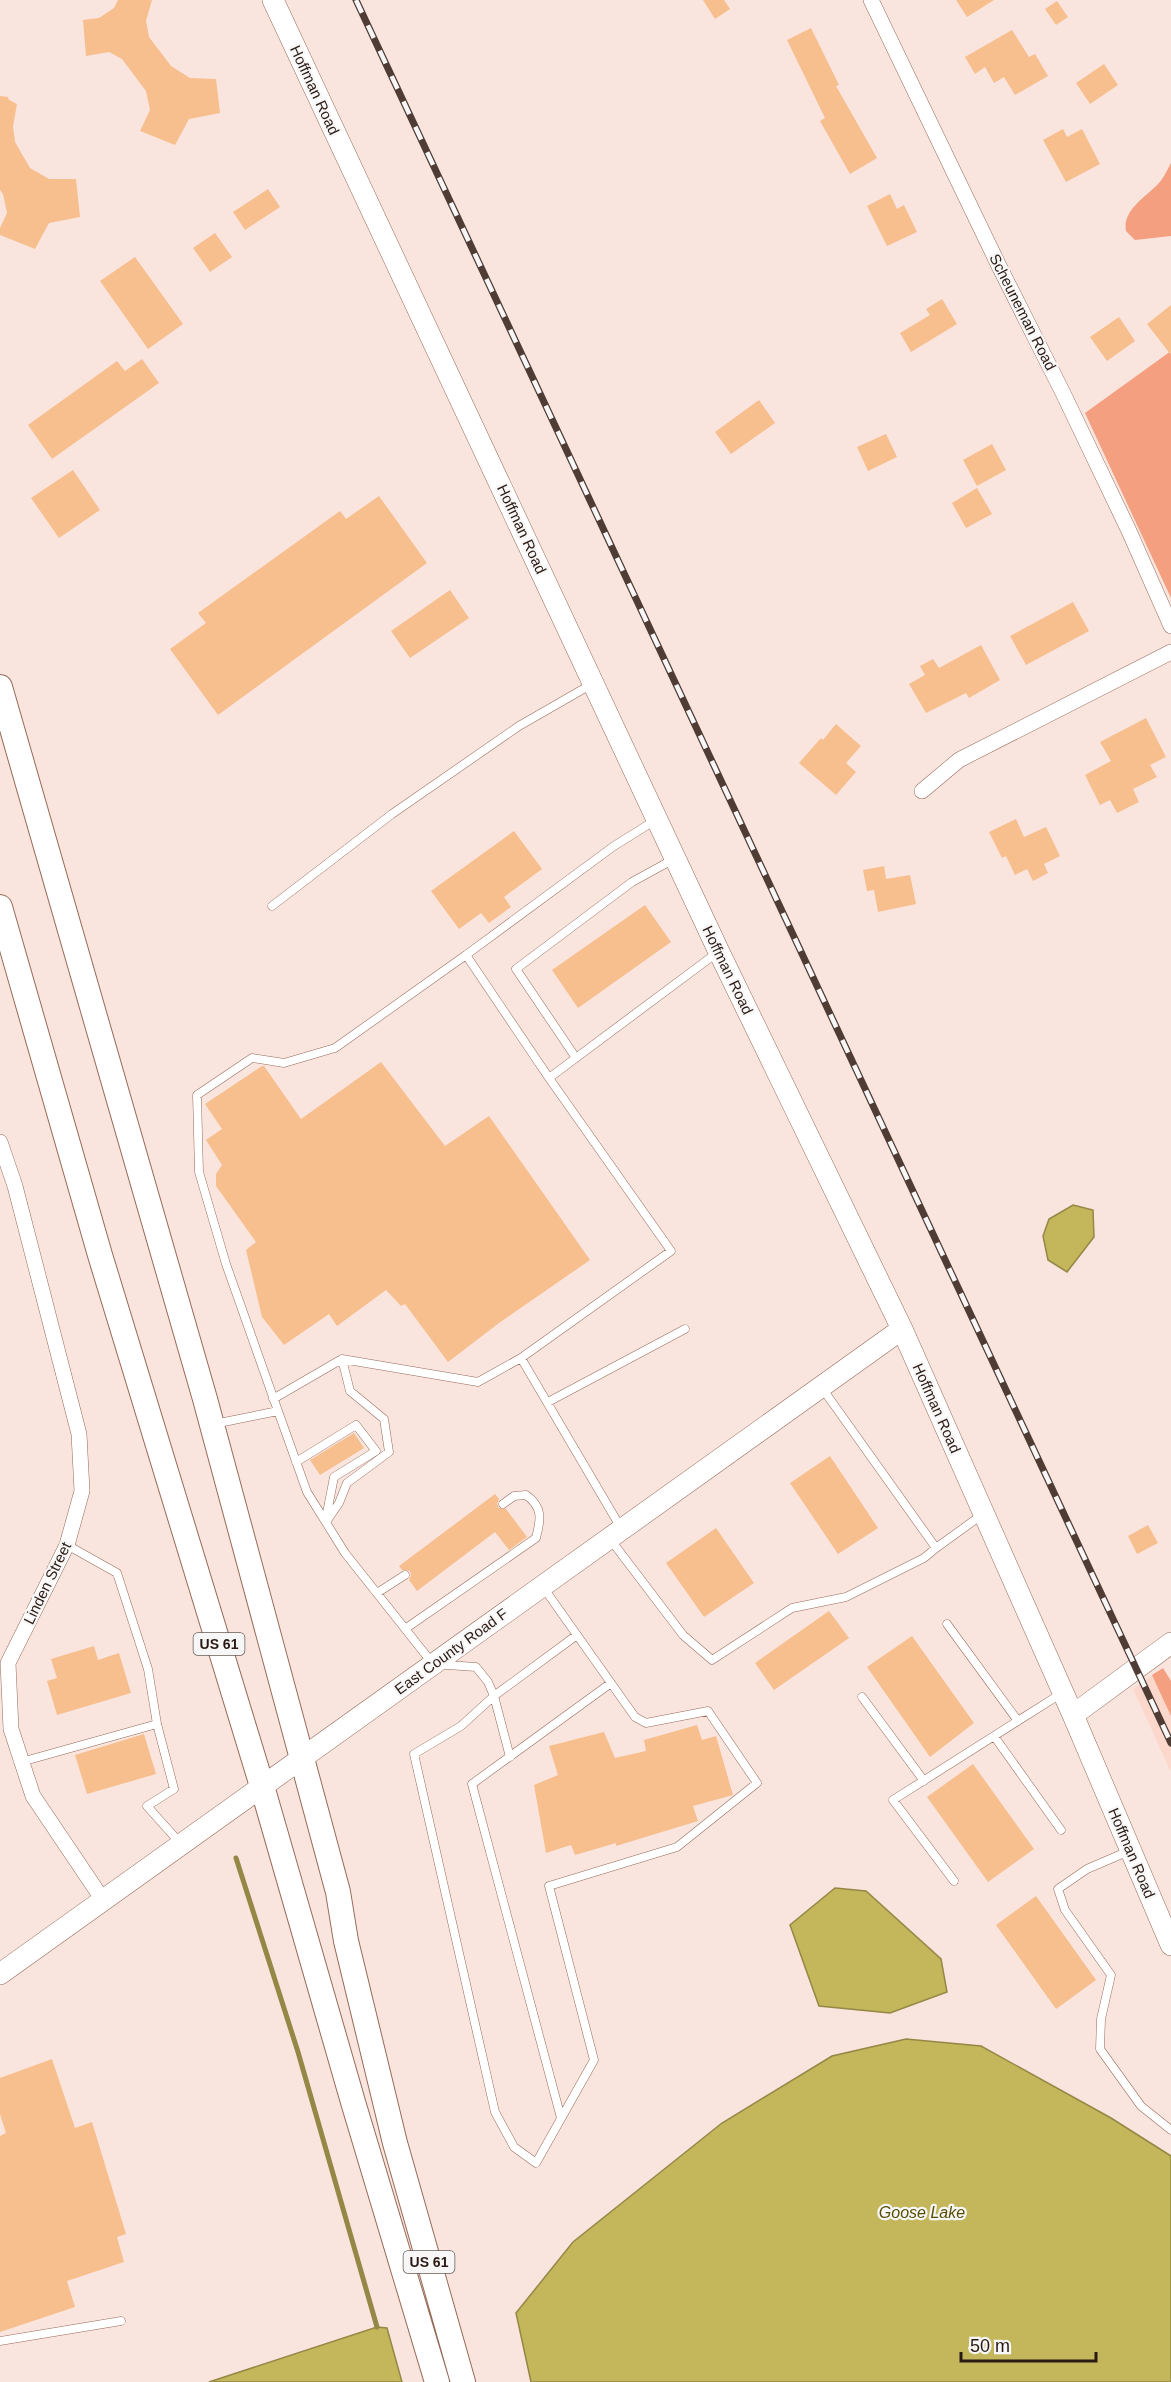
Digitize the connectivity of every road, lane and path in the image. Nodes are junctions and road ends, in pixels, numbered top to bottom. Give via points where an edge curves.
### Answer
1 (273, 0) edge
2 (871, 0) edge
3 (1171, 627) edge
4 (1171, 652) edge
5 (593, 683) junction
6 (0, 687) edge
7 (922, 790) dead end
8 (657, 820) junction
9 (675, 858) junction
10 (272, 906) dead end
11 (0, 907) edge
12 (719, 952) junction
13 (466, 955) junction
14 (576, 1058) junction
15 (549, 1078) junction
16 (0, 1142) edge
17 (685, 1329) dead end
18 (902, 1329) junction
19 (522, 1358) junction
20 (342, 1359) junction
21 (821, 1386) junction
22 (273, 1399) junction
23 (548, 1402) junction
24 (278, 1411) junction
25 (212, 1424) junction
26 (296, 1462) junction
27 (503, 1504) dead end
28 (984, 1514) junction
29 (326, 1522) junction
30 (615, 1533) junction
31 (68, 1545) junction
32 (936, 1548) junction
33 (405, 1575) dead end
34 (542, 1586) junction
35 (377, 1593) junction
36 (946, 1624) dead end
37 (405, 1629) junction
38 (577, 1635) junction
39 (1171, 1643) edge
40 (433, 1664) junction
41 (611, 1683) junction
42 (1063, 1692) junction
43 (494, 1696) junction
44 (862, 1697) dead end
45 (1073, 1715) junction
46 (1018, 1721) junction
47 (157, 1724) junction
48 (994, 1736) junction
49 (302, 1757) junction
50 (510, 1757) junction
51 (21, 1762) junction
52 (924, 1780) junction
53 (262, 1786) junction
54 (1061, 1830) dead end
55 (181, 1844) junction
56 (1131, 1850) junction
57 (954, 1881) dead end
58 (103, 1900) junction
59 (1171, 1945) edge
60 (0, 1974) edge
61 (561, 2118) junction
62 (1171, 2130) edge
63 (121, 2321) dead end
64 (0, 2341) edge
65 (436, 2382) edge
66 (464, 2382) edge

1 - 5 street, Hoffman Road
2 - 3 street, Scheuneman Road via 1059,384
4 - 7 street via 959,760
5 - 8 street, Hoffman Road
5 - 10 lane via 500,739 392,814
6 - 25 main road, US 61
8 - 9 street, Hoffman Road
8 - 13 lane via 614,846
9 - 12 street, Hoffman Road
9 - 14 lane via 632,882 516,969
11 - 53 main road, US 61 via 100,1255
12 - 14 lane
12 - 18 street, Hoffman Road
13 - 15 lane
13 - 22 lane via 335,1048 284,1063 252,1058 197,1095 199,1172
14 - 15 lane
15 - 19 lane via 671,1251
16 - 31 street, Linden Street via 18,1197 79,1434 82,1491
17 - 23 lane
18 - 21 street, East County Road F
18 - 28 street, Hoffman Road
19 - 20 lane via 478,1382
19 - 23 lane
20 - 22 lane
20 - 29 lane via 350,1391 384,1419 389,1452 347,1483
21 - 30 street, East County Road F
21 - 32 lane
22 - 24 lane
23 - 30 lane
24 - 25 lane
24 - 26 lane
25 - 49 main road, US 61
26 - 29 lane via 307,1492
26 - 29 lane via 356,1425 376,1451 334,1477
27 - 37 lane via 514,1496 526,1495 535,1501 541,1520 536,1538
28 - 32 lane
28 - 42 street, Hoffman Road
29 - 35 lane
30 - 32 lane via 684,1635 712,1660 792,1608 846,1597 924,1558
30 - 34 street, East County Road F
31 - 47 lane via 117,1573 148,1669
31 - 51 street, Linden Street via 8,1663 11,1729
33 - 35 lane
34 - 38 lane
34 - 40 street, East County Road F
35 - 37 lane
36 - 46 lane
37 - 40 lane
38 - 41 lane
38 - 43 lane
39 - 45 street
40 - 43 lane via 476,1667
40 - 49 street, East County Road F
41 - 50 lane
41 - 61 lane via 635,1717 646,1723 708,1712 757,1783 677,1847 549,1886 594,2060
42 - 45 street, Hoffman Road
42 - 46 lane
43 - 50 lane
43 - 61 lane via 460,1726 414,1754 495,2112 514,2147 536,2163
44 - 52 lane
45 - 56 street, Hoffman Road
46 - 48 lane
47 - 51 lane
47 - 55 lane via 174,1789 147,1806
48 - 52 lane
48 - 54 lane
49 - 53 street, East County Road F
49 - 66 main road, US 61 via 338,1892 346,1941 395,2143
50 - 61 lane via 472,1784
51 - 58 street, Linden Street via 33,1796
52 - 57 lane via 893,1800
53 - 55 street, East County Road F
53 - 65 main road, US 61
55 - 58 street, East County Road F
56 - 59 street, Hoffman Road
56 - 62 lane via 1087,1869 1058,1889 1065,1910 1112,1975 1101,2019 1100,2049 1141,2106
58 - 60 street, East County Road F
63 - 64 lane

